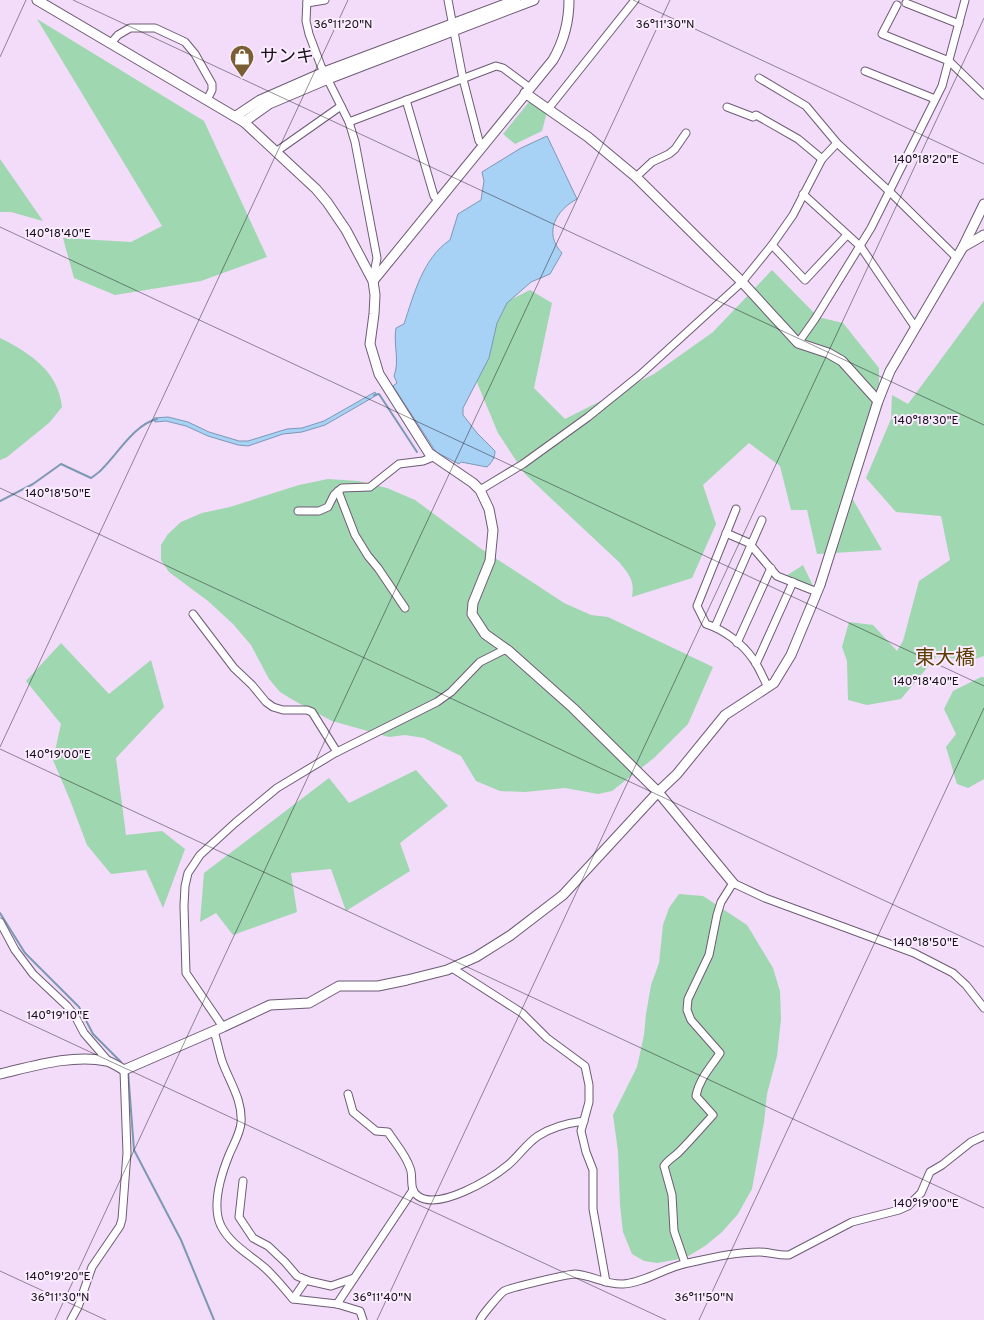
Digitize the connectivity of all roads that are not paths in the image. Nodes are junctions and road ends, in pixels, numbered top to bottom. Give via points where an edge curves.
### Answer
1 (37, 0) edge
2 (325, 0) edge
3 (448, 0) edge
4 (516, 0) edge
5 (534, 0) edge
6 (569, 0) edge
7 (635, 0) edge
8 (965, 0) edge
9 (307, 1) edge
10 (906, 3) dead end
11 (897, 5) dead end
12 (959, 24) junction
13 (453, 27) junction
14 (111, 43) junction
15 (949, 61) junction
16 (865, 71) dead end
17 (326, 76) junction
18 (759, 78) dead end
19 (463, 79) junction
20 (528, 91) junction
21 (984, 95) edge
22 (935, 99) junction
23 (207, 100) junction
24 (406, 100) junction
25 (341, 106) junction
26 (727, 107) dead end
27 (548, 109) junction
28 (240, 119) junction
29 (349, 122) junction
30 (686, 133) dead end
31 (837, 143) junction
32 (484, 145) junction
33 (277, 151) junction
34 (822, 159) junction
35 (636, 177) junction
36 (890, 192) junction
37 (803, 194) junction
38 (439, 201) junction
39 (984, 204) edge
40 (847, 235) junction
41 (984, 235) edge
42 (772, 245) junction
43 (860, 247) junction
44 (963, 247) junction
45 (956, 257) junction
46 (373, 281) junction
47 (742, 282) junction
48 (915, 327) junction
49 (798, 343) junction
50 (878, 402) junction
51 (433, 457) junction
52 (480, 490) junction
53 (338, 491) junction
54 (736, 509) dead end
55 (298, 511) dead end
56 (762, 520) dead end
57 (726, 533) junction
58 (751, 546) junction
59 (770, 568) junction
60 (793, 582) junction
61 (817, 592) junction
62 (405, 608) dead end
63 (193, 614) dead end
64 (715, 627) junction
65 (737, 643) junction
66 (506, 648) junction
67 (756, 664) junction
68 (768, 687) junction
69 (337, 752) junction
70 (658, 792) junction
71 (733, 883) junction
72 (0, 922) edge
73 (452, 968) junction
74 (984, 1008) edge
75 (223, 1027) junction
76 (214, 1031) junction
77 (109, 1062) junction
78 (124, 1070) junction
79 (0, 1074) edge
80 (348, 1094) dead end
81 (584, 1121) junction
82 (984, 1136) edge
83 (243, 1181) dead end
84 (413, 1190) junction
85 (685, 1263) junction
86 (354, 1278) junction
87 (306, 1280) junction
88 (606, 1282) junction
89 (293, 1299) junction
90 (337, 1304) junction
91 (71, 1320) edge
92 (363, 1320) edge
93 (480, 1320) edge

1 - 14 street
2 - 9 street
3 - 13 street
4 - 13 street
5 - 13 street
6 - 20 street via 567,27 558,51
7 - 27 street
8 - 12 street
9 - 17 street via 306,28
10 - 12 street
11 - 15 street via 882,34
12 - 15 street
13 - 17 street
13 - 19 street
14 - 23 street
14 - 23 street via 130,28 155,28 186,42 212,84
15 - 21 street
15 - 22 street
16 - 22 street
17 - 25 street
17 - 28 street
18 - 31 street via 806,106
19 - 20 street via 498,66
19 - 24 street
19 - 32 street via 479,141
20 - 27 street
20 - 32 street
22 - 36 street
23 - 28 street
24 - 29 street
24 - 38 street via 434,196
25 - 29 street
25 - 33 street
26 - 34 street via 753,117 756,115 798,138
27 - 35 street
28 - 33 street
29 - 46 street via 377,258
30 - 35 street via 675,149 652,162
31 - 34 street
31 - 36 street
32 - 38 street
33 - 46 street via 327,202
34 - 37 street
35 - 47 street
36 - 43 street
36 - 45 street
37 - 40 street
37 - 42 street
38 - 46 street
39 - 44 street
40 - 42 street via 804,280
40 - 43 street
41 - 44 street
42 - 47 street
43 - 48 street
43 - 49 street
44 - 45 street
45 - 48 street
46 - 51 street via 375,295 370,344 374,363 393,398
47 - 49 street
47 - 52 street via 640,375 588,417 523,464
48 - 50 street via 890,372
49 - 50 street via 842,361
50 - 61 street
51 - 52 street
51 - 53 street via 399,464 370,487 347,487
52 - 66 street via 489,509 493,530 490,561 473,602 472,614 485,634
53 - 55 street via 328,507 319,511
53 - 62 street via 355,535
54 - 57 street
56 - 58 street
57 - 58 street
57 - 64 street via 697,606 706,624
58 - 59 street
58 - 64 street
59 - 60 street via 777,576
59 - 65 street
60 - 61 street
60 - 67 street
61 - 68 street via 792,655
63 - 69 street via 234,668 266,702 283,710 312,712
64 - 65 street
65 - 67 street
66 - 69 street via 480,662 437,702
66 - 70 street via 573,708
67 - 68 street
68 - 70 street via 725,715 677,774
69 - 75 street via 277,788 200,855 188,873 184,906 186,972
70 - 71 street
70 - 73 street via 563,895 511,936
71 - 74 street via 914,953 953,973
71 - 85 street via 717,914 709,955 688,999 687,1010 691,1020 720,1053 702,1078 696,1096 713,1115 664,1166 672,1195 674,1231
72 - 77 street via 27,966 67,1006 84,1033
73 - 75 street via 378,986 339,986 309,1002 270,1005
73 - 81 street via 522,1013 547,1038 585,1066 589,1102
75 - 76 street
76 - 78 street
76 - 89 street via 241,1112 241,1124 228,1156 217,1199 217,1213 233,1243 264,1267
77 - 78 street
77 - 79 street via 65,1060
78 - 91 street via 127,1153 122,1219 92,1267
80 - 84 street via 353,1112 376,1131 388,1132 411,1168
81 - 84 street via 569,1123 537,1137 509,1165 461,1194 427,1199
81 - 88 street via 581,1131 593,1170 593,1209
82 - 85 street via 930,1172 921,1193 899,1210 852,1222 789,1255 760,1252
83 - 87 street via 239,1217 245,1229 274,1251 297,1276
84 - 86 street
85 - 88 street via 633,1282
86 - 87 street via 331,1286
86 - 90 street
87 - 89 street
88 - 93 street via 587,1275 571,1274 504,1291
89 - 90 street
90 - 92 street via 360,1311

